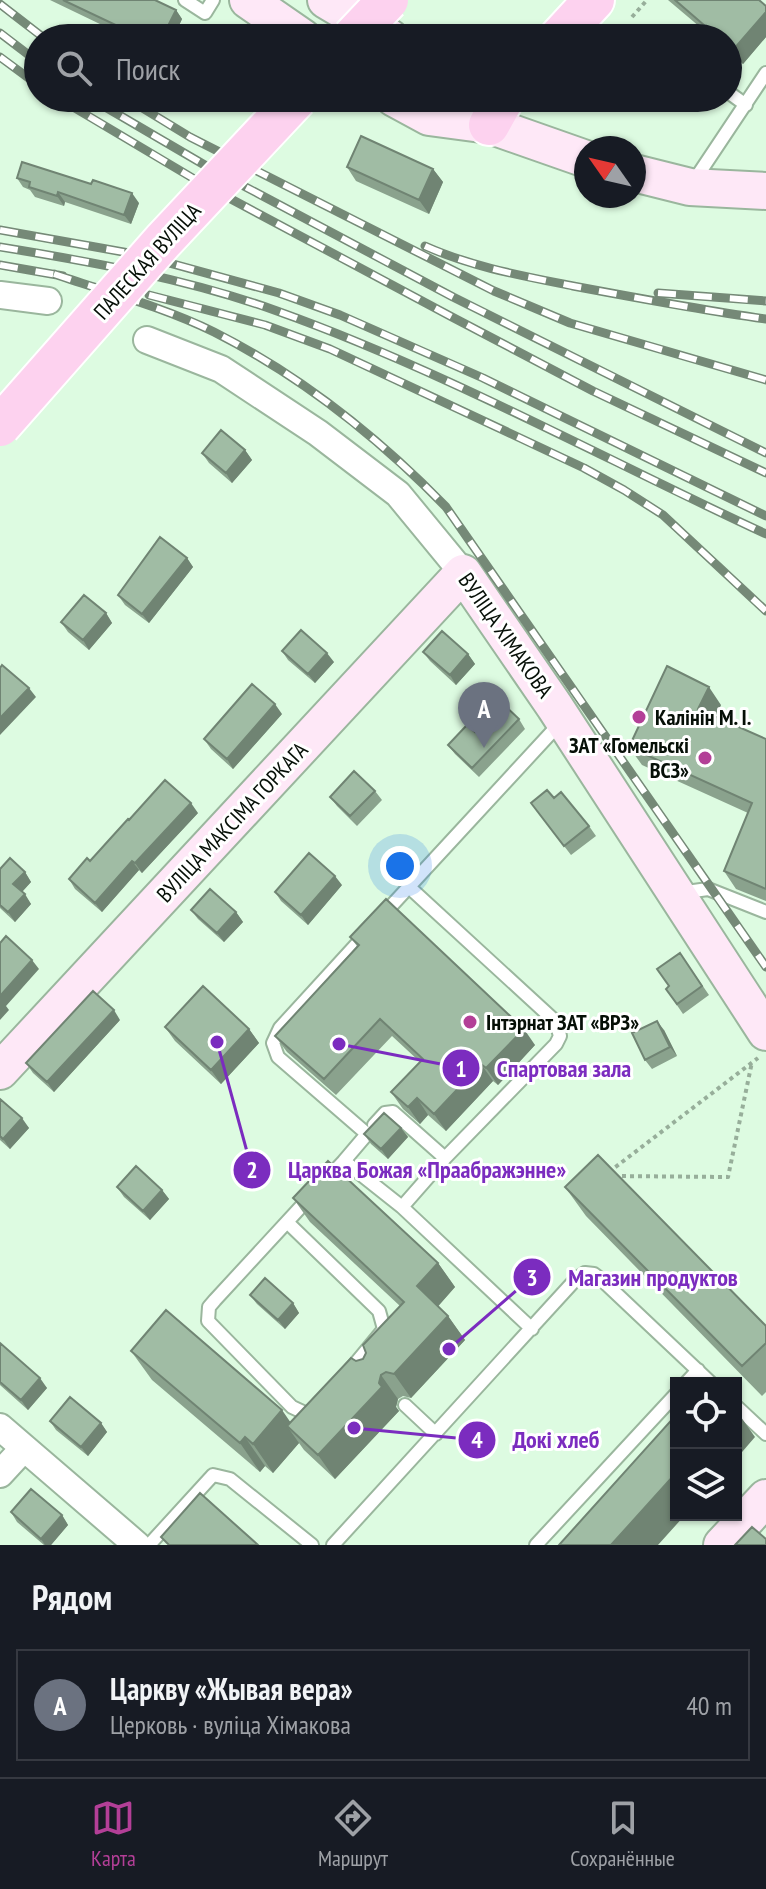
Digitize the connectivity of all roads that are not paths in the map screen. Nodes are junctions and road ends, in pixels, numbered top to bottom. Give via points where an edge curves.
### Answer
1 (185, 0) edge
2 (213, 0) edge
3 (248, 0) edge
4 (326, 0) edge
5 (388, 0) edge
6 (594, 0) edge
7 (283, 24) edge
8 (365, 24) edge
9 (366, 24) edge
10 (572, 24) edge
11 (766, 73) edge
12 (742, 102) edge
13 (746, 105) junction
14 (742, 111) edge
15 (284, 112) edge
16 (420, 112) edge
17 (458, 112) edge
18 (496, 112) edge
19 (741, 112) edge
20 (574, 153) edge
21 (646, 176) edge
22 (690, 187) junction
23 (766, 191) edge
24 (0, 295) edge
25 (48, 301) dead end
26 (147, 340) dead end
27 (0, 426) edge
28 (463, 573) junction
29 (563, 720) junction
30 (409, 887) junction
31 (676, 893) junction
32 (766, 912) edge
33 (759, 1047) edge
34 (0, 1071) edge
35 (367, 1134) junction
36 (445, 1158) junction
37 (344, 1161) junction
38 (402, 1207) junction
39 (287, 1222) junction
40 (532, 1329) junction
41 (698, 1370) junction
42 (692, 1377) edge
43 (705, 1377) edge
44 (341, 1381) edge
45 (324, 1400) edge
46 (670, 1400) edge
47 (405, 1405) dead end
48 (742, 1412) edge
49 (0, 1427) edge
50 (436, 1434) junction
51 (766, 1434) edge
52 (24, 1448) junction
53 (0, 1474) edge
54 (766, 1498) edge
55 (137, 1545) edge
56 (149, 1545) edge
57 (312, 1545) edge
58 (333, 1545) edge
59 (536, 1545) edge
60 (722, 1545) edge

1 - 2 lane via 205,13
3 - 7 street
4 - 9 street
5 - 8 main road, bridge
6 - 10 main road
11 - 13 lane
12 - 13 lane
13 - 14 lane
15 - 27 main road, ПАЛЕСКАЯ ВУЛІЦА, bridge
16 - 17 street via 429,117
18 - 20 street
19 - 22 lane
21 - 22 street
22 - 23 street
24 - 25 street
26 - 28 street, ВУЛІЦА ХІМАКОВА via 221,369 318,433 398,494
28 - 29 street, ВУЛІЦА ХІМАКОВА
28 - 34 street, ВУЛІЦА МАКСІМА ГОРКАГА
29 - 30 lane
29 - 31 street, ВУЛІЦА ХІМАКОВА
30 - 35 lane via 280,1028 273,1043 278,1057
30 - 36 lane via 560,1029 556,1044
31 - 32 lane via 708,889
31 - 33 street, ВУЛІЦА ХІМАКОВА
35 - 36 lane via 385,1113 393,1112
35 - 37 lane
36 - 38 lane
37 - 38 lane
37 - 39 lane
38 - 40 lane
39 - 44 lane via 379,1311 384,1329 362,1365
39 - 45 lane via 209,1307 208,1321 292,1407 307,1414
40 - 41 lane via 576,1279 594,1274
40 - 50 lane
41 - 42 lane
41 - 43 lane
46 - 59 lane
47 - 50 lane
48 - 51 lane
49 - 52 street
50 - 58 lane
52 - 53 street
52 - 55 street
54 - 60 street
56 - 57 lane via 213,1475 219,1475

